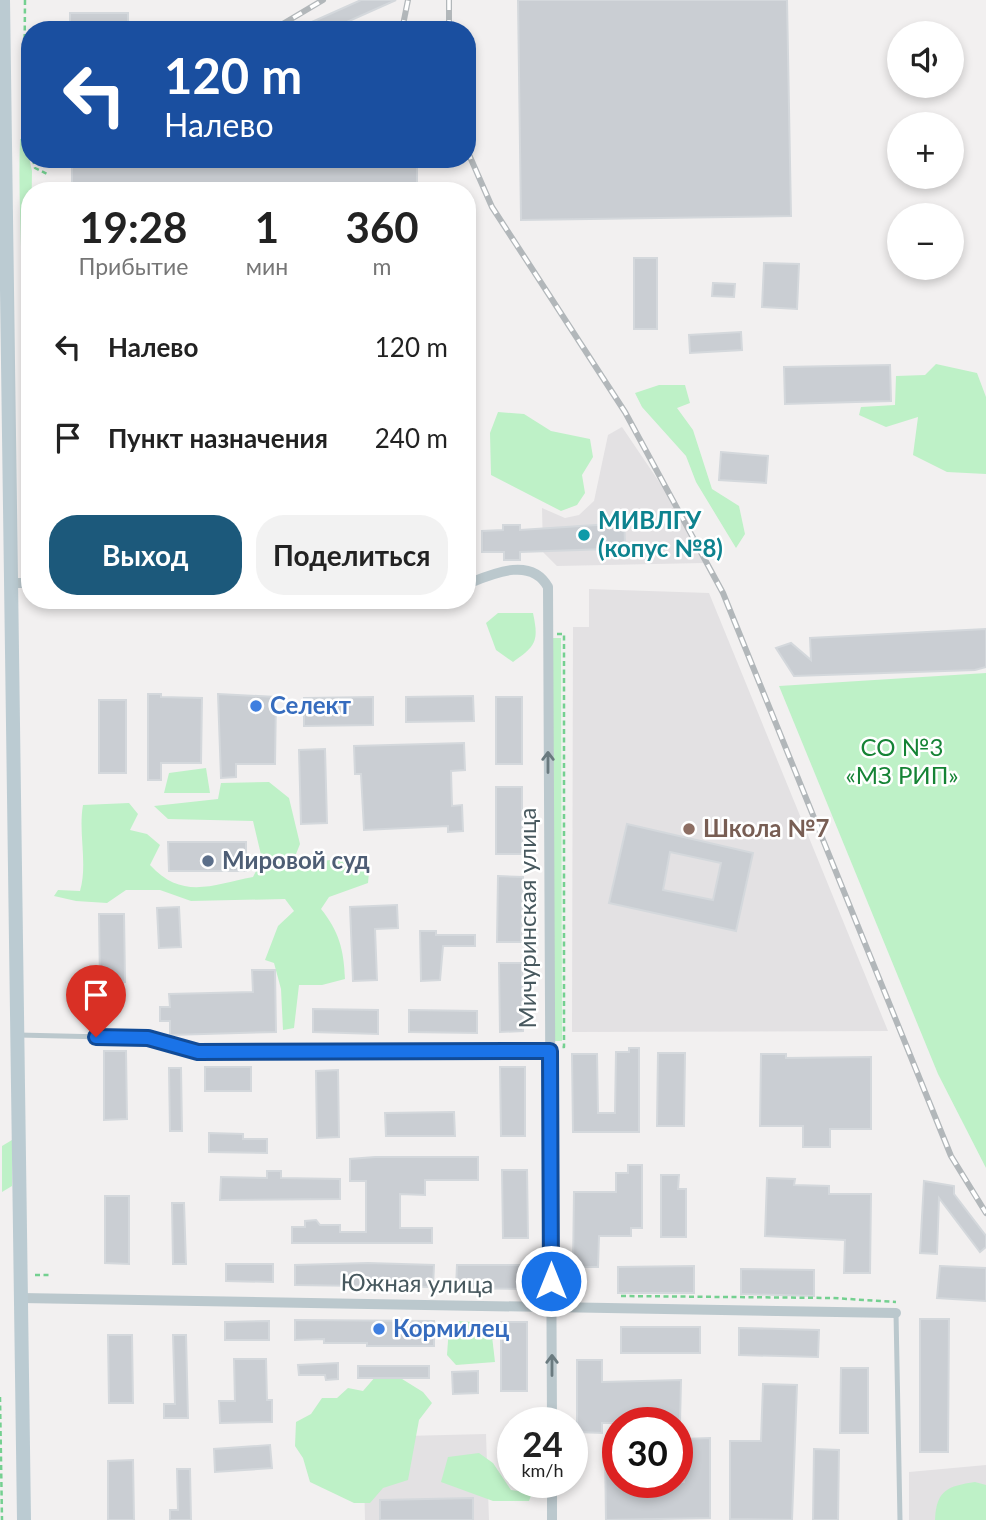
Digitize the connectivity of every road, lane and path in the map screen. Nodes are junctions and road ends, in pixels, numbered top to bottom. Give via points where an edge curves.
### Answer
1 (3, 0) edge
2 (25, 0) edge
3 (25, 21) edge
4 (35, 168) edge
5 (47, 174) dead end
6 (476, 580) edge
7 (6, 583) edge
8 (548, 634) junction
9 (18, 1035) junction
10 (552, 1049) junction
11 (611, 1296) dead end
12 (21, 1298) junction
13 (551, 1307) junction
14 (896, 1313) junction
15 (0, 1397) edge
16 (552, 1407) edge
17 (552, 1498) edge
18 (2, 1520) edge
19 (24, 1520) edge
20 (552, 1520) edge
21 (900, 1520) edge

1 - 7 street
2 - 3 path
4 - 5 path
6 - 8 street, Мичуринская улица via 503,570 528,571 542,578 548,587
7 - 9 street
10 -> 8 street, Мичуринская улица
8 - 10 path via 564,634 564,1047
9 - 10 lane via 148,1038 198,1052
9 - 12 street
10 - 13 street, Мичуринская улица
11 - 14 path via 896,1300
12 - 13 street, Южная улица
12 - 19 street
13 - 14 street, Южная улица
16 -> 13 street, Мичуринская улица
14 - 21 lane
15 - 18 path
17 - 20 street

